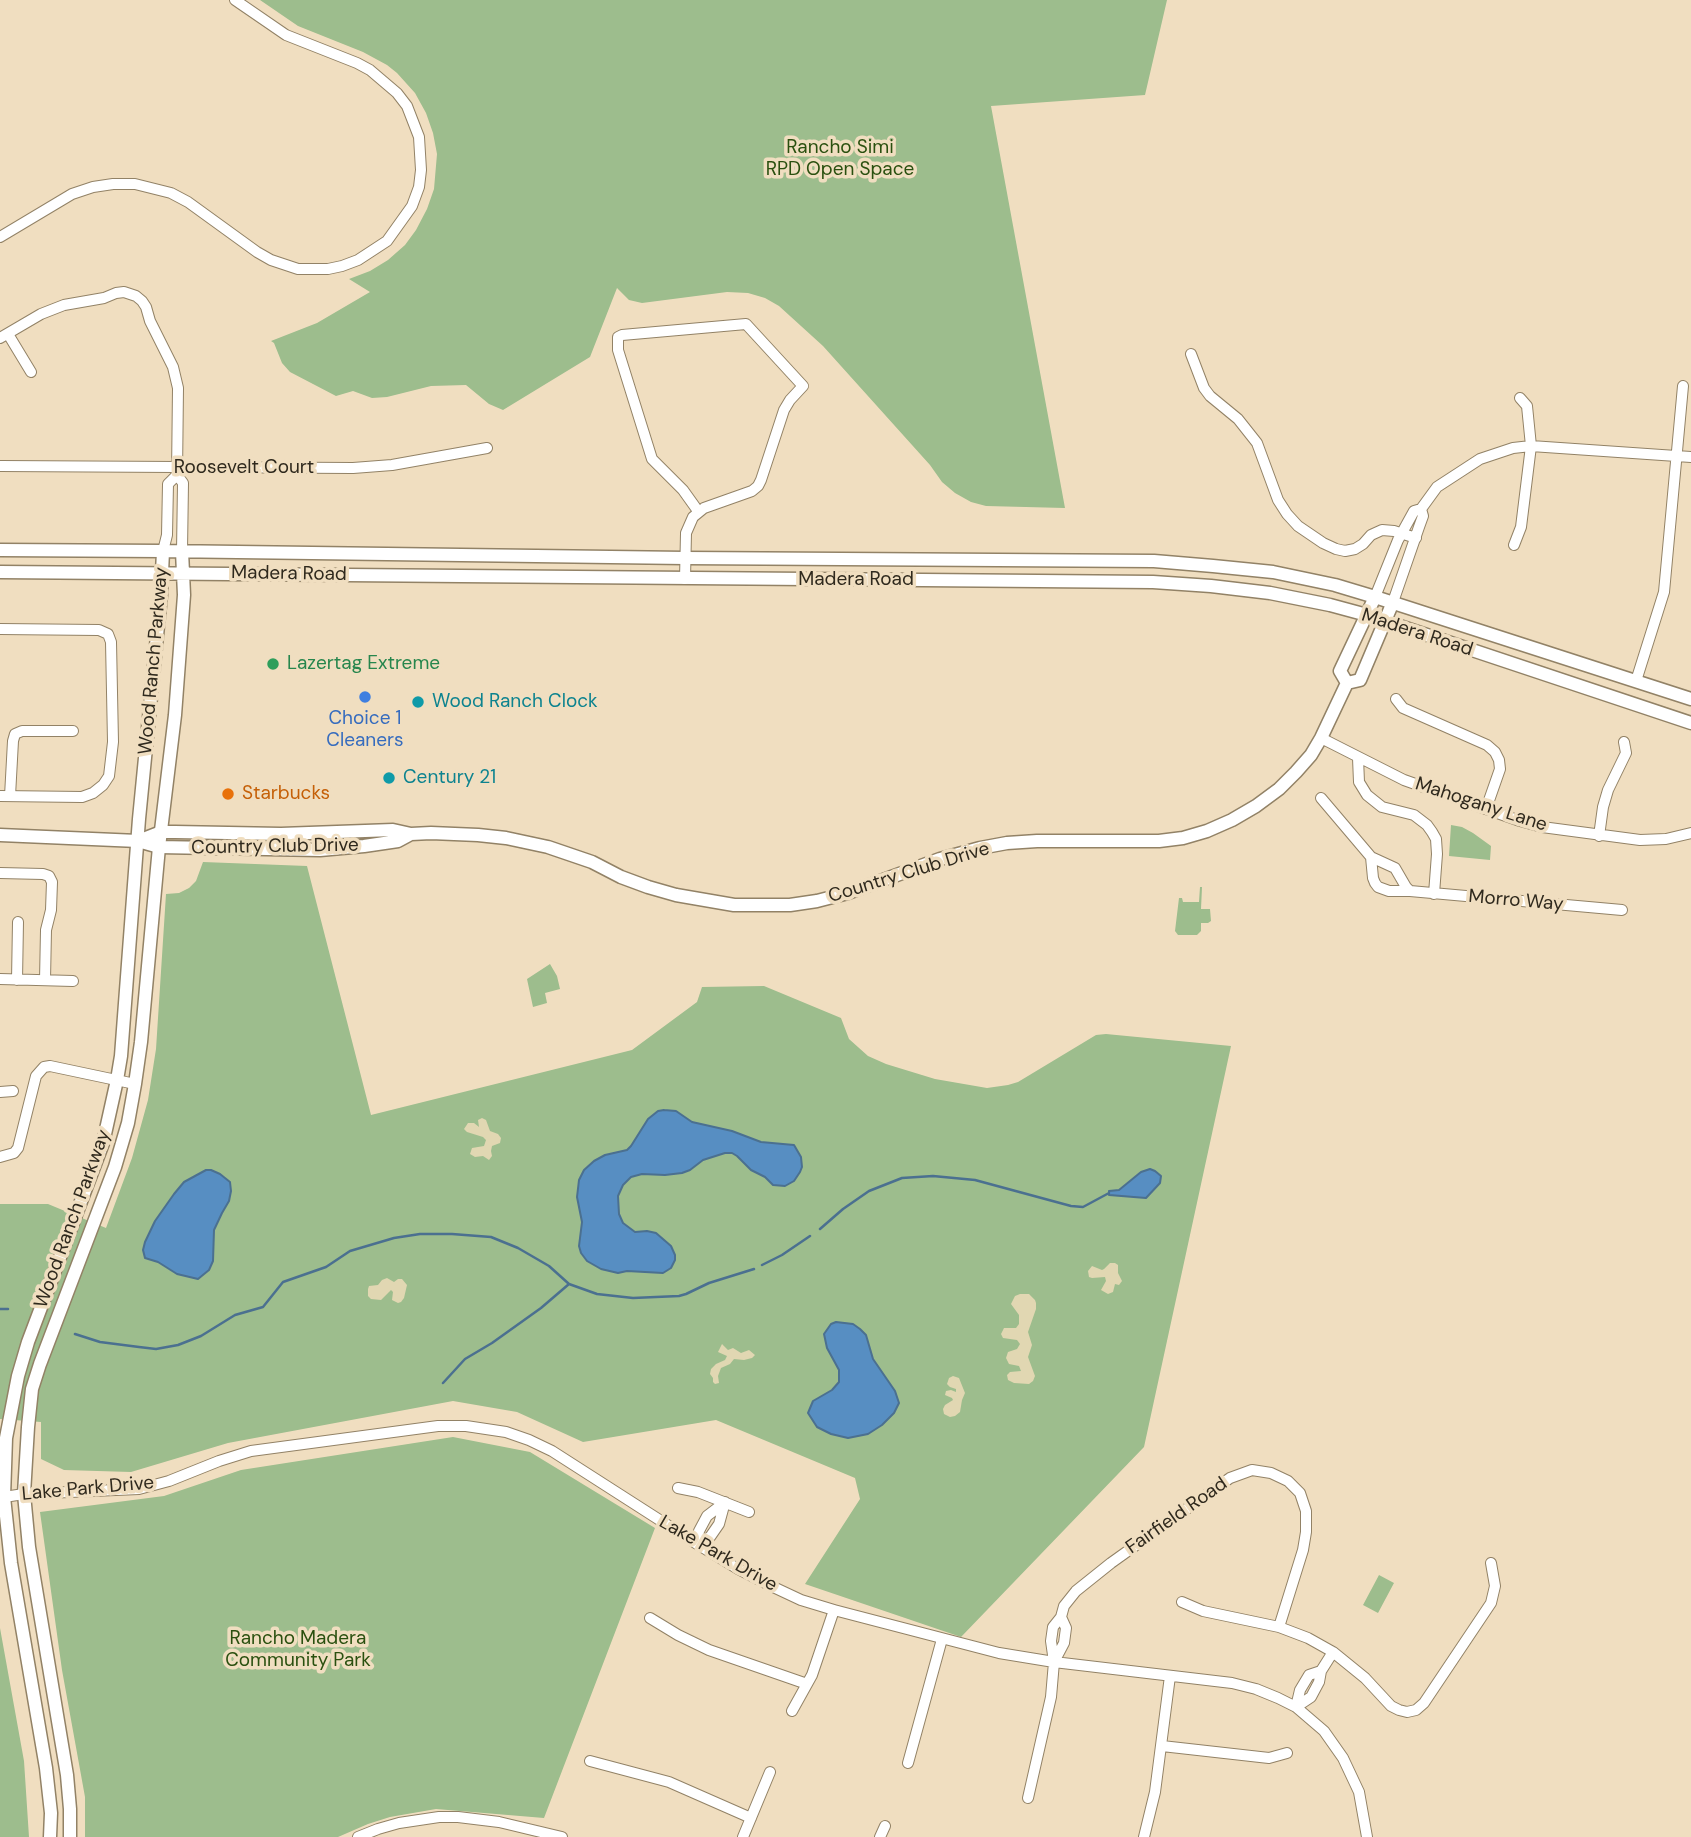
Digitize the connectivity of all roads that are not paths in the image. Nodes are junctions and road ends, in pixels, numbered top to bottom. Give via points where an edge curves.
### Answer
1 (235, 0) edge
2 (0, 237) edge
3 (4, 336) edge
4 (1191, 355) dead end
5 (31, 372) dead end
6 (1683, 386) dead end
7 (1520, 398) dead end
8 (1531, 446) junction
9 (487, 448) dead end
10 (1678, 456) junction
11 (1691, 457) edge
12 (0, 466) edge
13 (177, 471) junction
14 (1421, 509) junction
15 (698, 511) junction
16 (1402, 533) junction
17 (1416, 538) junction
18 (1514, 545) dead end
19 (0, 550) edge
20 (163, 551) junction
21 (182, 551) junction
22 (685, 558) junction
23 (0, 572) edge
24 (162, 573) junction
25 (183, 574) junction
26 (685, 579) junction
27 (1376, 597) junction
28 (1393, 602) junction
29 (1367, 615) junction
30 (1385, 621) junction
31 (0, 629) edge
32 (1636, 681) junction
33 (1347, 683) junction
34 (1396, 699) dead end
35 (1691, 699) edge
36 (1691, 723) edge
37 (73, 731) dead end
38 (1321, 738) junction
39 (1624, 741) dead end
40 (1358, 758) junction
41 (5, 796) edge
42 (1321, 798) dead end
43 (1486, 809) junction
44 (161, 832) junction
45 (1691, 833) edge
46 (411, 834) junction
47 (0, 835) edge
48 (1599, 835) junction
49 (138, 841) junction
50 (159, 847) junction
51 (1371, 858) junction
52 (0, 873) edge
53 (1410, 891) junction
54 (1434, 894) junction
55 (1622, 910) dead end
56 (18, 922) dead end
57 (0, 979) edge
58 (17, 980) junction
59 (45, 981) junction
60 (73, 981) dead end
61 (117, 1080) junction
62 (135, 1084) junction
63 (0, 1091) edge
64 (13, 1091) dead end
65 (0, 1157) edge
66 (678, 1488) dead end
67 (24, 1494) junction
68 (4, 1497) junction
69 (725, 1502) junction
70 (749, 1513) dead end
71 (697, 1544) junction
72 (1491, 1563) dead end
73 (1182, 1602) dead end
74 (834, 1611) junction
75 (650, 1618) dead end
76 (1279, 1627) junction
77 (942, 1639) junction
78 (1333, 1652) junction
79 (1054, 1662) junction
80 (1170, 1676) junction
81 (807, 1685) junction
82 (1296, 1707) junction
83 (792, 1711) dead end
84 (1162, 1746) junction
85 (1287, 1753) dead end
86 (590, 1761) dead end
87 (908, 1763) dead end
88 (771, 1772) dead end
89 (1028, 1798) dead end
90 (751, 1818) junction
91 (885, 1826) dead end
92 (50, 1837) edge
93 (69, 1837) edge
94 (358, 1837) edge
95 (562, 1837) edge
96 (743, 1837) edge
97 (880, 1837) edge
98 (1144, 1837) edge
99 (1367, 1837) edge

1 - 2 street via 286,35 370,70 407,106 422,154 419,187 412,206 387,240 342,266 298,269 257,253 179,197 135,184 93,187 72,194
3 - 5 street
3 - 13 street, Wood Ranch Parkway via 64,305 116,293 142,301 176,377
4 - 16 street via 1210,396 1238,419 1257,443 1278,500 1298,526 1323,544 1345,551 1356,549 1378,531
6 - 10 street
7 - 8 street via 1527,406
8 - 10 street
8 - 14 street via 1496,453 1466,467 1437,487
8 - 18 street via 1521,527
9 - 13 street, Roosevelt Court via 373,467
10 - 11 street
10 - 32 street via 1664,592
12 - 13 street, Roosevelt Court
13 - 20 street, Wood Ranch Parkway via 168,484
13 - 21 street, Wood Ranch Parkway via 183,484
14 - 16 street via 1414,511
14 - 17 street
15 - 15 street via 652,459 618,337 746,324 803,386 784,410 758,486
15 - 22 street via 688,524
16 - 17 street
16 - 27 street
17 - 28 street
19 - 20 main road, Madera Road
20 - 21 main road, Madera Road
20 - 24 main road, Wood Ranch Parkway
21 - 22 main road, Madera Road
21 - 25 main road, Wood Ranch Parkway
22 - 26 street
22 - 27 main road, Madera Road via 1154,561 1273,572
23 - 24 main road, Madera Road
24 - 25 main road, Madera Road
24 - 49 main road, Wood Ranch Parkway
25 - 26 main road, Madera Road
25 - 44 main road, Wood Ranch Parkway via 175,715
26 - 29 main road, Madera Road via 1153,582 1270,593
27 - 28 main road, Madera Road
27 - 29 main road
28 - 30 main road
28 - 32 main road, Madera Road
29 - 30 main road, Madera Road
29 - 33 main road via 1340,671
30 - 33 main road via 1360,680
30 - 36 main road, Madera Road
31 - 41 street via 99,630 108,634 111,642 113,742 109,776 103,785 82,797
32 - 35 main road, Madera Road
33 - 38 main road, Country Club Drive
34 - 43 street via 1403,708 1495,752 1500,769
37 - 41 street via 15,734
38 - 40 street, Mahogany Lane
38 - 46 main road, Country Club Drive via 1279,789 1207,831 1159,841 1007,843 940,859 848,893 790,905 734,905 676,895 578,857 506,838
39 - 48 street via 1626,753 1608,790
40 - 43 street, Mahogany Lane
40 - 54 street via 1359,782 1367,795 1382,807 1414,815 1436,839
42 - 51 street, Morro Way
43 - 48 street, Mahogany Lane via 1542,827
44 - 46 main road, Country Club Drive via 393,830
44 - 49 main road, Country Club Drive
44 - 50 main road, Wood Ranch Parkway
45 - 48 street, Mahogany Lane via 1640,840
46 - 50 main road, Country Club Drive via 398,841 320,850
47 - 49 main road, Country Club Drive
49 - 50 main road, Country Club Drive
49 - 61 main road, Wood Ranch Parkway
50 - 62 main road, Wood Ranch Parkway
51 - 53 street, Morro Way via 1395,868
51 - 53 street, Morro Way via 1378,887
52 - 59 street via 43,874 52,882
53 - 54 street, Morro Way
54 - 55 street, Morro Way
56 - 58 street
57 - 58 street
58 - 59 street
59 - 60 street
61 - 62 street
61 - 65 street via 44,1067 36,1076 18,1148
61 - 68 main road, Wood Ranch Parkway via 103,1143 18,1376 6,1438
62 - 67 main road, Wood Ranch Parkway via 115,1167 32,1389
63 - 64 street
66 - 69 street
67 - 68 street, Lake Park Drive
67 - 71 street, Lake Park Drive via 139,1489 251,1451 466,1426 506,1433 552,1451
67 - 93 main road, Wood Ranch Parkway via 67,1774
68 - 92 main road, Wood Ranch Parkway via 46,1768
69 - 70 street
69 - 71 street via 719,1524
71 - 74 street, Lake Park Drive via 769,1585
72 - 78 street via 1495,1586 1491,1603 1416,1710 1391,1706
73 - 76 street
74 - 77 street, Lake Park Drive
74 - 81 street
75 - 81 street via 709,1650
76 - 78 street
76 - 79 street, Fairfield Road via 1303,1550 1306,1511 1300,1493 1288,1481 1252,1471 1230,1478 1076,1591 1064,1606 1064,1643
77 - 79 street, Lake Park Drive
77 - 87 street
78 - 82 street via 1321,1671 1309,1675
79 - 80 street, Lake Park Drive
79 - 89 street, Fairfield Road via 1051,1697
80 - 82 street, Lake Park Drive via 1232,1683
80 - 84 street
81 - 83 street
82 - 99 street, Lake Park Drive via 1324,1731 1343,1758 1359,1792
84 - 85 street via 1269,1758
84 - 98 street
86 - 90 street via 669,1783
88 - 90 street
90 - 96 street
91 - 97 street
94 - 95 street via 398,1823 458,1817

